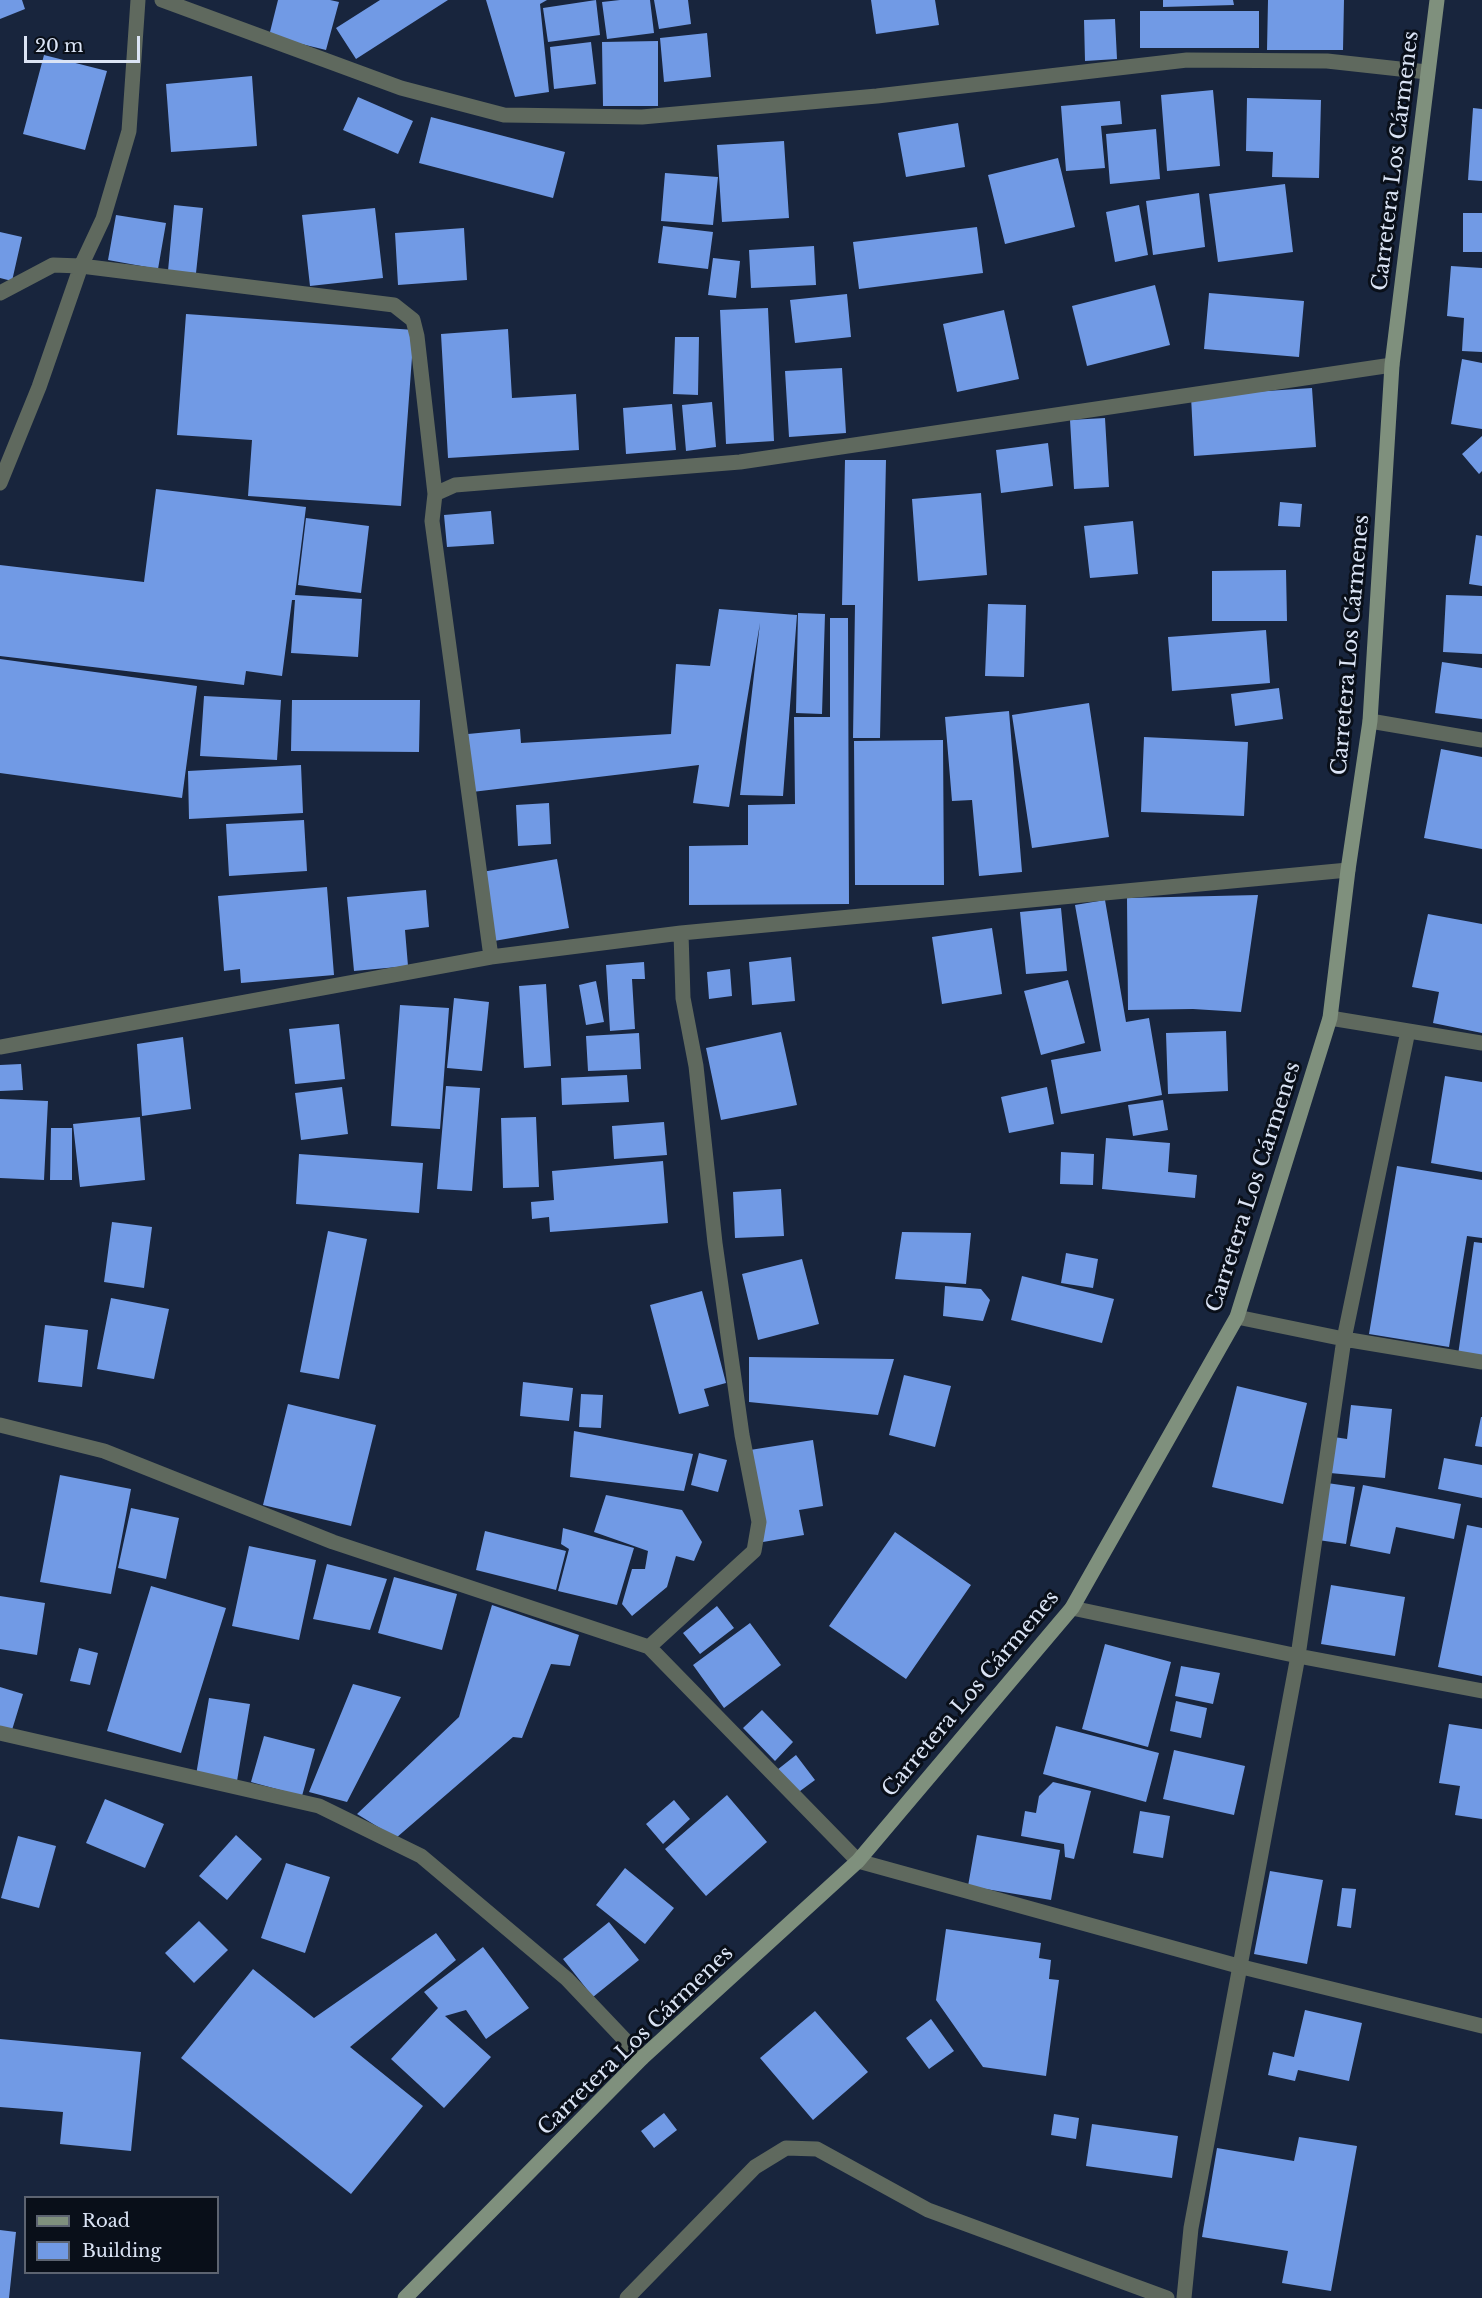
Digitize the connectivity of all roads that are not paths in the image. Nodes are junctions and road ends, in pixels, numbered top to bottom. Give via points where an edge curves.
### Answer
1 (138, 0) edge
2 (162, 0) edge
3 (1437, 0) edge
4 (1427, 72) junction
5 (81, 266) junction
6 (0, 293) edge
7 (1392, 365) junction
8 (0, 483) edge
9 (435, 494) junction
10 (1370, 721) junction
11 (1482, 740) edge
12 (1348, 870) junction
13 (681, 933) junction
14 (490, 957) junction
15 (1330, 1018) junction
16 (1408, 1031) junction
17 (1482, 1043) edge
18 (0, 1047) edge
19 (1237, 1317) junction
20 (1344, 1339) junction
21 (1482, 1362) edge
22 (0, 1425) edge
23 (1072, 1608) junction
24 (649, 1647) junction
25 (1298, 1656) junction
26 (1482, 1691) edge
27 (0, 1733) edge
28 (858, 1862) junction
29 (1238, 1966) junction
30 (1482, 2026) edge
31 (642, 2058) junction
32 (405, 2298) edge
33 (627, 2298) edge
34 (1167, 2298) edge
35 (1184, 2298) edge

1 - 5 street via 129,131 103,219
2 - 4 street via 401,88 504,115 642,117 877,96 1187,60 1327,61
3 - 4 main road, Carretera Los Cármenes
4 - 7 main road, Carretera Los Cármenes
5 - 6 street via 53,265
5 - 8 street
5 - 9 street via 394,305 413,320 417,336
7 - 9 street via 740,462 455,485
7 - 10 main road, Carretera Los Cármenes
9 - 14 street via 432,521
10 - 11 street
10 - 12 main road, Carretera Los Cármenes
12 - 13 street
12 - 15 main road, Carretera Los Cármenes
13 - 14 street
13 - 24 street via 683,998 696,1066 715,1243 742,1435 759,1522 754,1551
14 - 18 street
15 - 16 street
15 - 19 main road, Carretera Los Cármenes
16 - 17 street
16 - 20 street
19 - 20 street
19 - 23 main road, Carretera Los Cármenes
20 - 21 street
20 - 25 street
22 - 24 street via 104,1451 333,1542
23 - 25 street
23 - 28 main road, Carretera Los Cármenes
24 - 28 street
25 - 26 street
25 - 29 street
27 - 31 street via 319,1806 421,1856 567,1979
28 - 29 street
28 - 31 main road, Carretera Los Cármenes
29 - 30 street
29 - 35 street via 1191,2228
31 - 32 main road, Carretera Los Cármenes
33 - 34 street via 755,2167 786,2148 817,2149 928,2210

